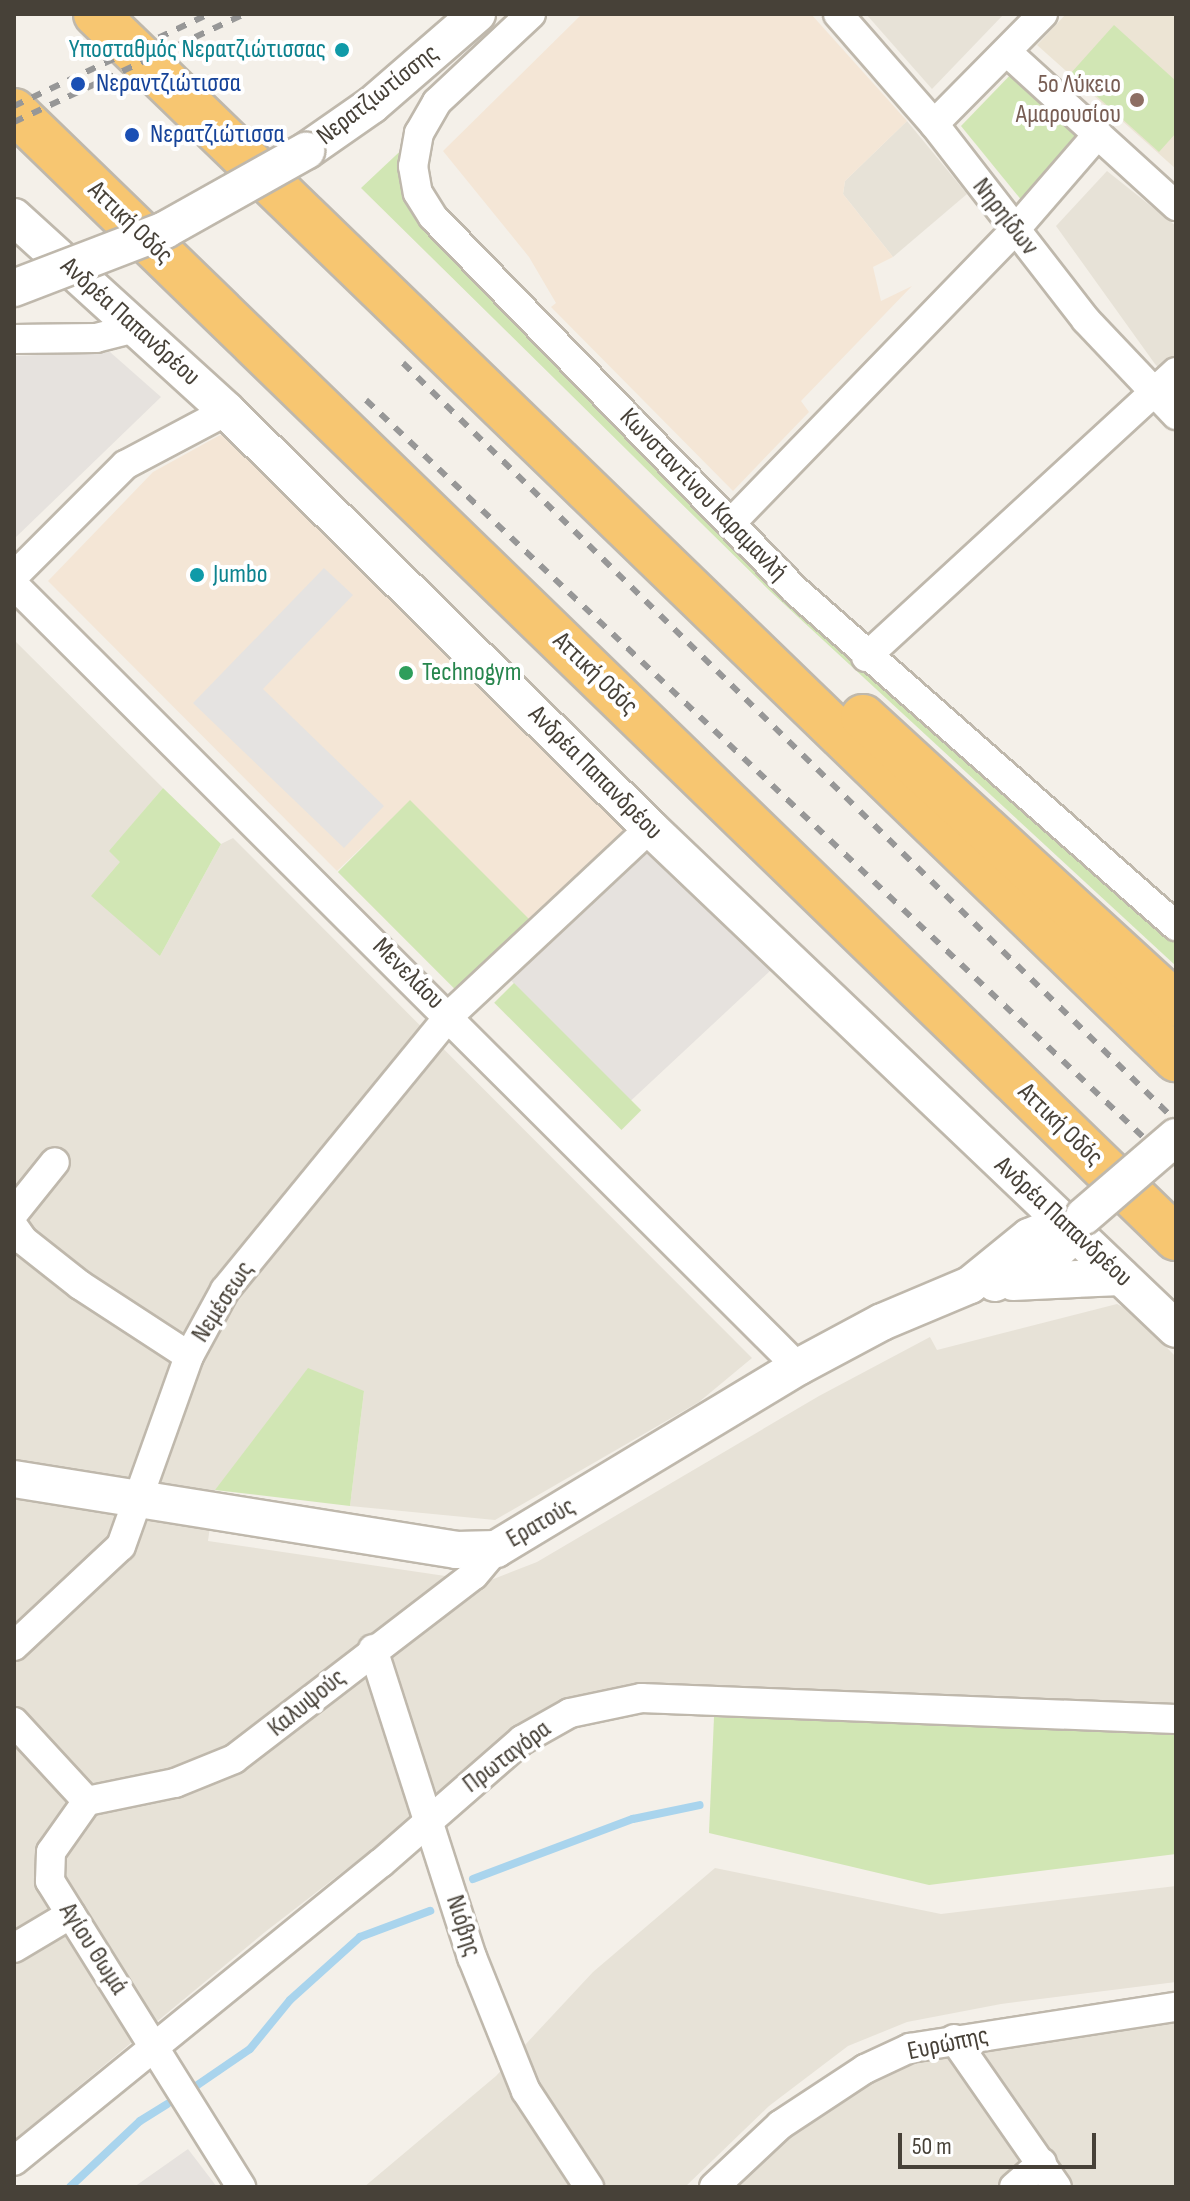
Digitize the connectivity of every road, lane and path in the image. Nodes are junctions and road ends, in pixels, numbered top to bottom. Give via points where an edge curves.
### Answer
1 (96, 14) edge
2 (477, 14) edge
3 (531, 14) edge
4 (838, 14) edge
5 (1043, 14) edge
6 (1007, 52) junction
7 (14, 111) edge
8 (934, 124) junction
9 (1098, 134) junction
10 (1176, 206) edge
11 (14, 217) edge
12 (1014, 231) junction
13 (14, 288) edge
14 (139, 327) junction
15 (14, 339) edge
16 (1176, 372) edge
17 (1155, 393) junction
18 (227, 411) junction
19 (1176, 415) edge
20 (621, 523) junction
21 (731, 523) junction
22 (14, 576) edge
23 (14, 585) edge
24 (866, 657) junction
25 (650, 828) junction
26 (1176, 926) edge
27 (1176, 1004) edge
28 (449, 1016) junction
29 (1176, 1059) edge
30 (1176, 1137) edge
31 (55, 1162) dead end
32 (1012, 1174) junction
33 (14, 1213) edge
34 (1077, 1222) junction
35 (14, 1227) edge
36 (1171, 1234) edge
37 (992, 1276) junction
38 (1121, 1277) junction
39 (1176, 1329) edge
40 (189, 1356) junction
41 (798, 1367) junction
42 (15, 1478) edge
43 (140, 1500) junction
44 (496, 1549) junction
45 (14, 1646) edge
46 (373, 1649) junction
47 (1176, 1719) edge
48 (14, 1722) edge
49 (87, 1801) junction
50 (428, 1817) junction
51 (71, 1914) junction
52 (14, 1948) edge
53 (1176, 2007) edge
54 (954, 2039) junction
55 (156, 2045) junction
56 (14, 2161) edge
57 (1042, 2163) junction
58 (241, 2187) edge
59 (589, 2187) edge
60 (714, 2187) edge
61 (1014, 2187) edge
62 (1057, 2187) edge

1 - 20 highway
2 - 13 street, Νερατζιωτίσσης, bridge via 372,105 306,151 165,230
3 - 21 street, Κωνσταντίνου Καραμανλή via 437,102 419,133 413,166 418,193 433,217
4 - 8 street, Νηρηίδων
5 - 6 street
6 - 8 street
6 - 9 street
7 - 36 highway, Αττική Οδός
8 - 12 street, Νηρηίδων
9 - 10 street
9 - 12 street
11 - 14 street, Ανδρέα Παπανδρέου
12 - 17 street, Νηρηίδων via 1086,320
12 - 21 street
14 - 15 street via 96,338
14 - 18 street, Ανδρέα Παπανδρέου
16 - 17 street
17 - 19 street, Νηρηίδων
17 - 24 street
18 - 22 street via 125,465
18 - 25 street, Ανδρέα Παπανδρέου
20 - 27 highway via 795,655
20 - 29 highway
21 - 24 street, Κωνσταντίνου Καραμανλή
23 - 28 street, Μενελάου
24 - 26 street, Κωνσταντίνου Καραμανλή
25 - 28 street, Νεμέσεως
25 - 32 street, Ανδρέα Παπανδρέου
28 - 40 street, Νεμέσεως via 225,1290
28 - 41 street, Μενελάου
30 - 34 street, Ερατούς, bridge
31 - 33 street
32 - 34 street, Ανδρέα Παπανδρέου
32 - 37 street via 1014,1224
34 - 37 street, Ερατούς via 1061,1248
34 - 38 street, Ανδρέα Παπανδρέου
35 - 40 street via 80,1285
37 - 38 street
37 - 41 street, Ερατούς via 882,1322
38 - 39 street, Ανδρέα Παπανδρέου
40 - 43 street, Νεμέσεως
41 - 44 street, Ερατούς
42 - 43 street, Ερατούς
43 - 44 street, Ερατούς via 456,1550
43 - 45 street, Νεμέσεως via 114,1555
44 - 46 street, Καλυψούς via 474,1575
46 - 49 street, Καλυψούς via 226,1764 175,1783
46 - 50 street, Νιόβης
47 - 50 street, Πρωταγόρα via 621,1700 552,1721
48 - 49 street
49 - 51 street, Αγίου Θωμά via 49,1863 50,1881
50 - 55 street, Πρωταγόρα via 381,1863
50 - 59 street, Νιόβης via 472,1957 526,2091
51 - 52 street
51 - 55 street, Αγίου Θωμά
53 - 54 street, Ευρώπης
54 - 57 street
54 - 60 street, Ευρώπης via 910,2048 865,2069 780,2125
55 - 56 street, Πρωταγόρα
55 - 58 street, Αγίου Θωμά
57 - 61 street
57 - 62 street

